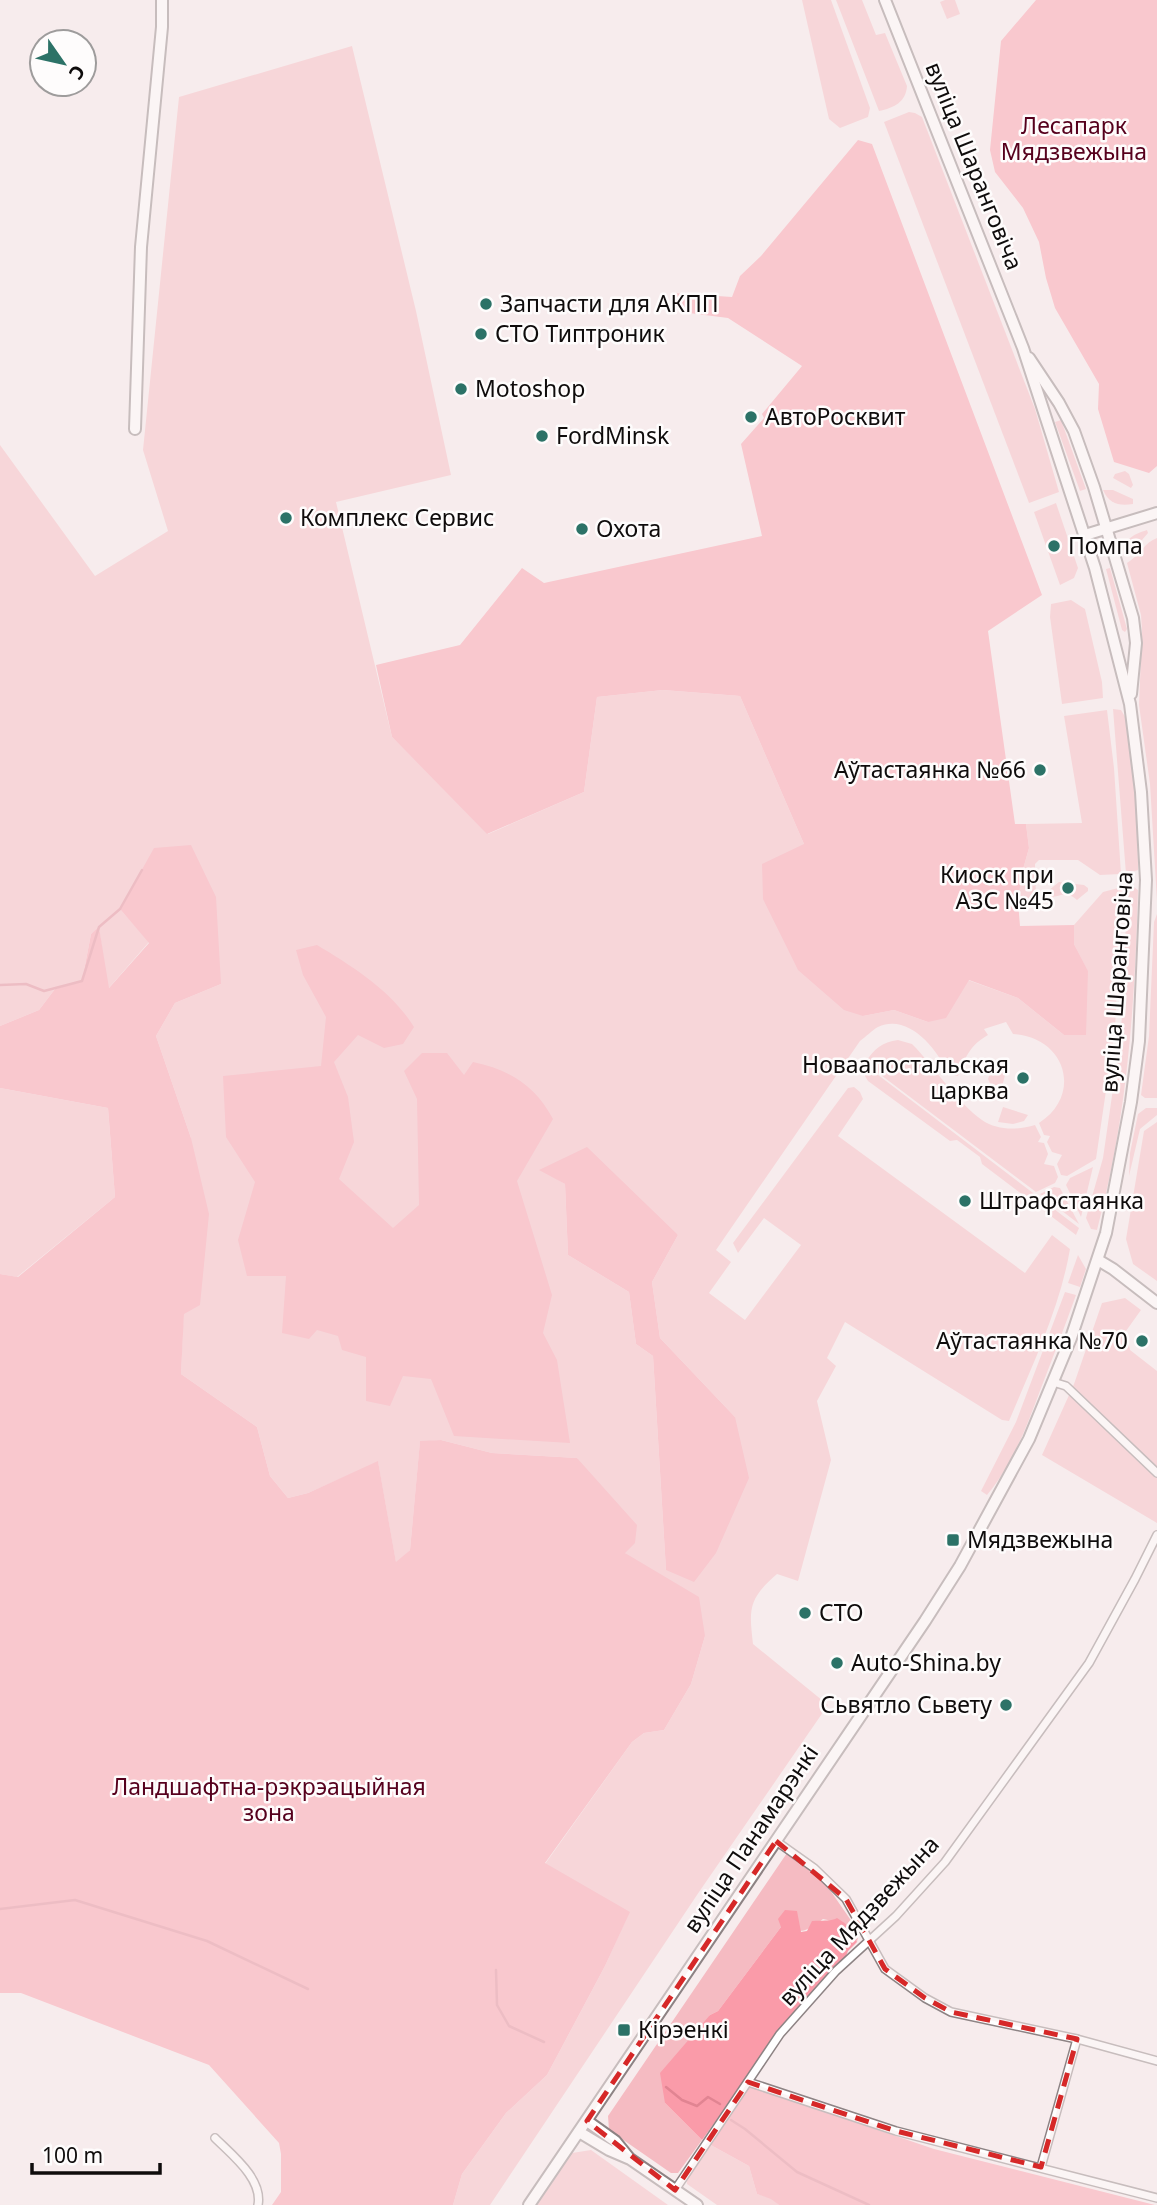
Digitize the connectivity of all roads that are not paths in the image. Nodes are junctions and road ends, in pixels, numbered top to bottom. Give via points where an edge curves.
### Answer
1 (162, 0) edge
2 (885, 0) edge
3 (1023, 348) junction
4 (135, 429) dead end
5 (1157, 513) edge
6 (1106, 528) junction
7 (1085, 535) junction
8 (1130, 704) junction
9 (1098, 1260) junction
10 (1157, 1303) edge
11 (1054, 1382) junction
12 (1157, 1474) edge
13 (1157, 1535) edge
14 (776, 1841) junction
15 (869, 1941) junction
16 (1077, 2039) junction
17 (1157, 2061) edge
18 (748, 2082) junction
19 (587, 2120) junction
20 (579, 2132) junction
21 (215, 2138) dead end
22 (630, 2159) junction
23 (1041, 2167) junction
24 (675, 2190) junction
25 (1157, 2198) edge
26 (258, 2205) edge
27 (529, 2205) edge
28 (697, 2205) edge

1 - 4 main road via 141,247
2 - 3 main road, вуліца Шаранговіча
3 - 6 main road, вуліца Шаранговіча via 1074,431
3 - 7 main road, вуліца Шаранговіча
5 - 6 main road
6 - 7 main road
6 - 8 main road, вуліца Шаранговіча via 1133,618 1136,643
7 - 8 main road, вуліца Шаранговіча
8 - 9 main road, вуліца Шаранговіча via 1145,843 1143,980 1131,1102
9 - 10 main road
9 - 11 main road, вуліца Панамарэнкі
11 - 12 street via 1066,1386
11 - 14 main road, вуліца Панамарэнкі via 961,1566
13 - 15 street, вуліца Мядзвежына via 1089,1663 945,1862
14 - 15 street via 846,1899
14 - 19 main road, вуліца Панамарэнкі
15 - 16 street via 885,1969 951,2011
15 - 18 street, вуліца Мядзвежына via 780,2034
16 - 17 street
16 - 23 street
18 - 23 street via 896,2131
18 - 24 street, вуліца Мядзвежына
19 - 20 main road, вуліца Панамарэнкі
19 - 22 main road
20 - 22 main road
20 - 27 main road, вуліца Панамарэнкі
21 - 26 street via 256,2183
22 - 24 main road
23 - 25 street
24 - 28 main road

